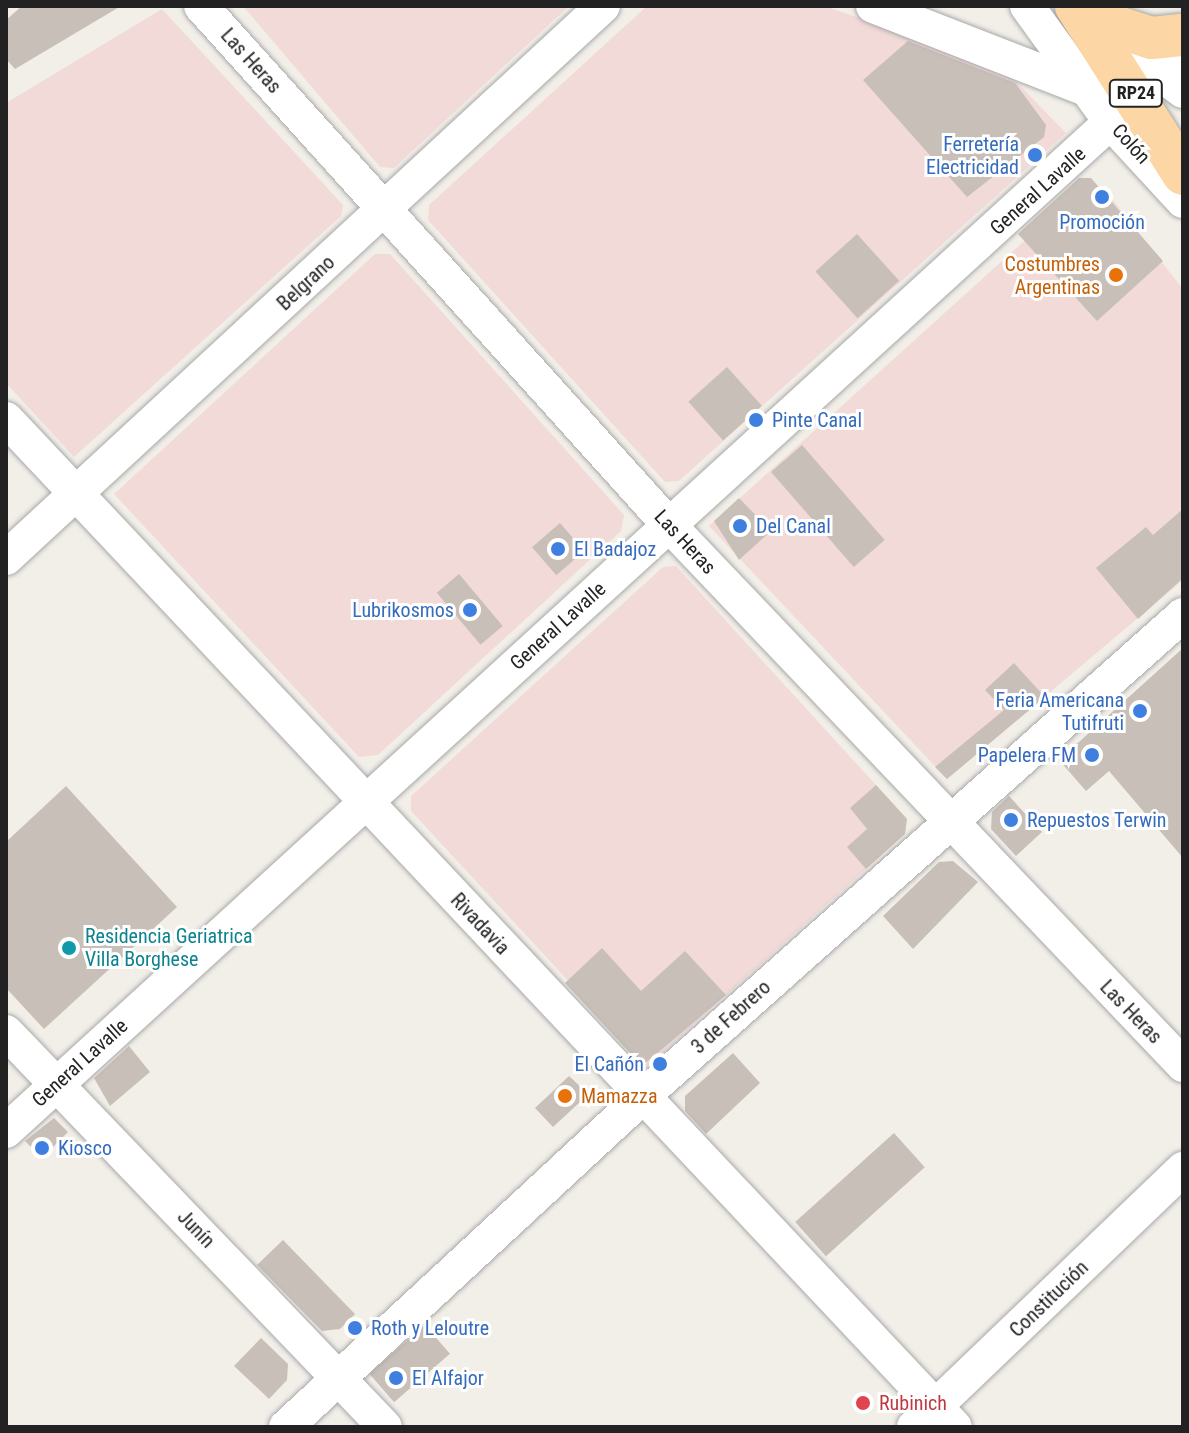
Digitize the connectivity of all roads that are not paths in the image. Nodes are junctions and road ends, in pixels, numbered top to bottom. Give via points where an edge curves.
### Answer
1 (201, 6) edge
2 (603, 6) edge
3 (873, 6) edge
4 (1027, 6) edge
5 (1080, 11) edge
6 (1183, 35) edge
7 (1086, 89) junction
8 (1156, 89) edge
9 (1183, 174) edge
10 (1183, 201) edge
11 (385, 210) junction
12 (6, 419) edge
13 (77, 493) junction
14 (669, 525) junction
15 (6, 558) edge
16 (1183, 615) edge
17 (367, 802) junction
18 (948, 823) junction
19 (6, 1032) edge
20 (1183, 1065) edge
21 (57, 1085) junction
22 (641, 1098) junction
23 (6, 1131) edge
24 (1183, 1169) edge
25 (339, 1379) junction
26 (935, 1421) edge
27 (286, 1427) edge
28 (385, 1427) edge

1 - 11 street, Las Heras
2 - 11 street, Belgrano
3 - 7 street
4 - 7 street, Colón
5 - 6 main road via 1152,38
5 - 8 main road, Colón / RP24
7 - 8 street, Colón
8 - 9 main road, Colón / RP24
8 - 10 street, Colón
8 - 14 street, General Lavalle
11 - 13 street, Belgrano
11 - 14 street, Las Heras
12 - 13 street, Rivadavia
13 - 15 street, Belgrano
13 - 17 street, Rivadavia
14 - 17 street, General Lavalle
14 - 18 street, Las Heras
16 - 18 street, 3 de Febrero
17 - 21 street, General Lavalle
17 - 22 street, Rivadavia
18 - 20 street, Las Heras
18 - 22 street, 3 de Febrero
19 - 21 street, Junín
21 - 23 street, General Lavalle
21 - 25 street, Junín
22 - 25 street, 3 de Febrero
22 - 26 street, Rivadavia
24 - 26 street, Constitución
25 - 27 street, 3 de Febrero
25 - 28 street, Junín

